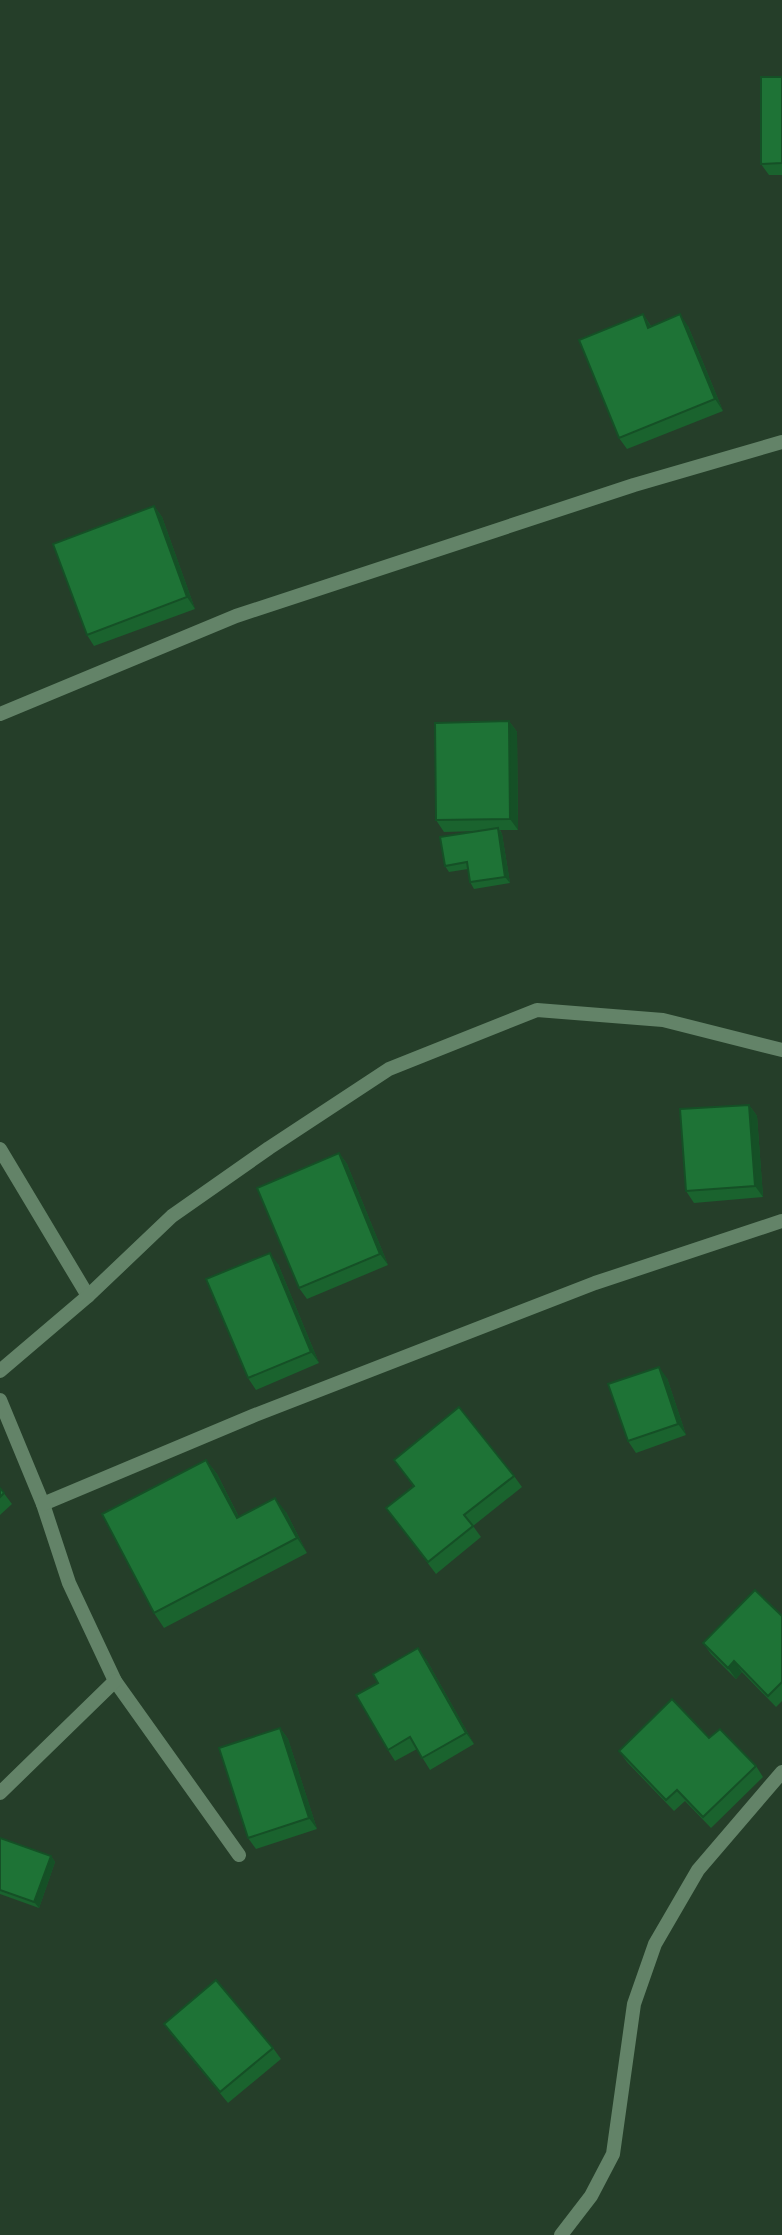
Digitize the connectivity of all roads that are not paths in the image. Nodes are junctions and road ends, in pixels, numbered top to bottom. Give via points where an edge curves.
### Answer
1 (782, 442) edge
2 (0, 714) edge
3 (782, 1050) edge
4 (0, 1149) edge
5 (782, 1221) edge
6 (88, 1296) junction
7 (0, 1371) edge
8 (0, 1400) edge
9 (43, 1504) junction
10 (115, 1681) junction
11 (782, 1772) edge
12 (0, 1793) edge
13 (239, 1855) dead end
14 (561, 2235) edge

1 - 2 street via 634,485 236,616
3 - 6 street via 663,1020 537,1010 389,1069 172,1216
4 - 6 street
5 - 9 street via 595,1283
6 - 7 street
8 - 9 street
9 - 10 street via 69,1583
10 - 12 street
10 - 13 street
11 - 14 street via 698,1870 654,1944 634,2004 613,2154 591,2196

